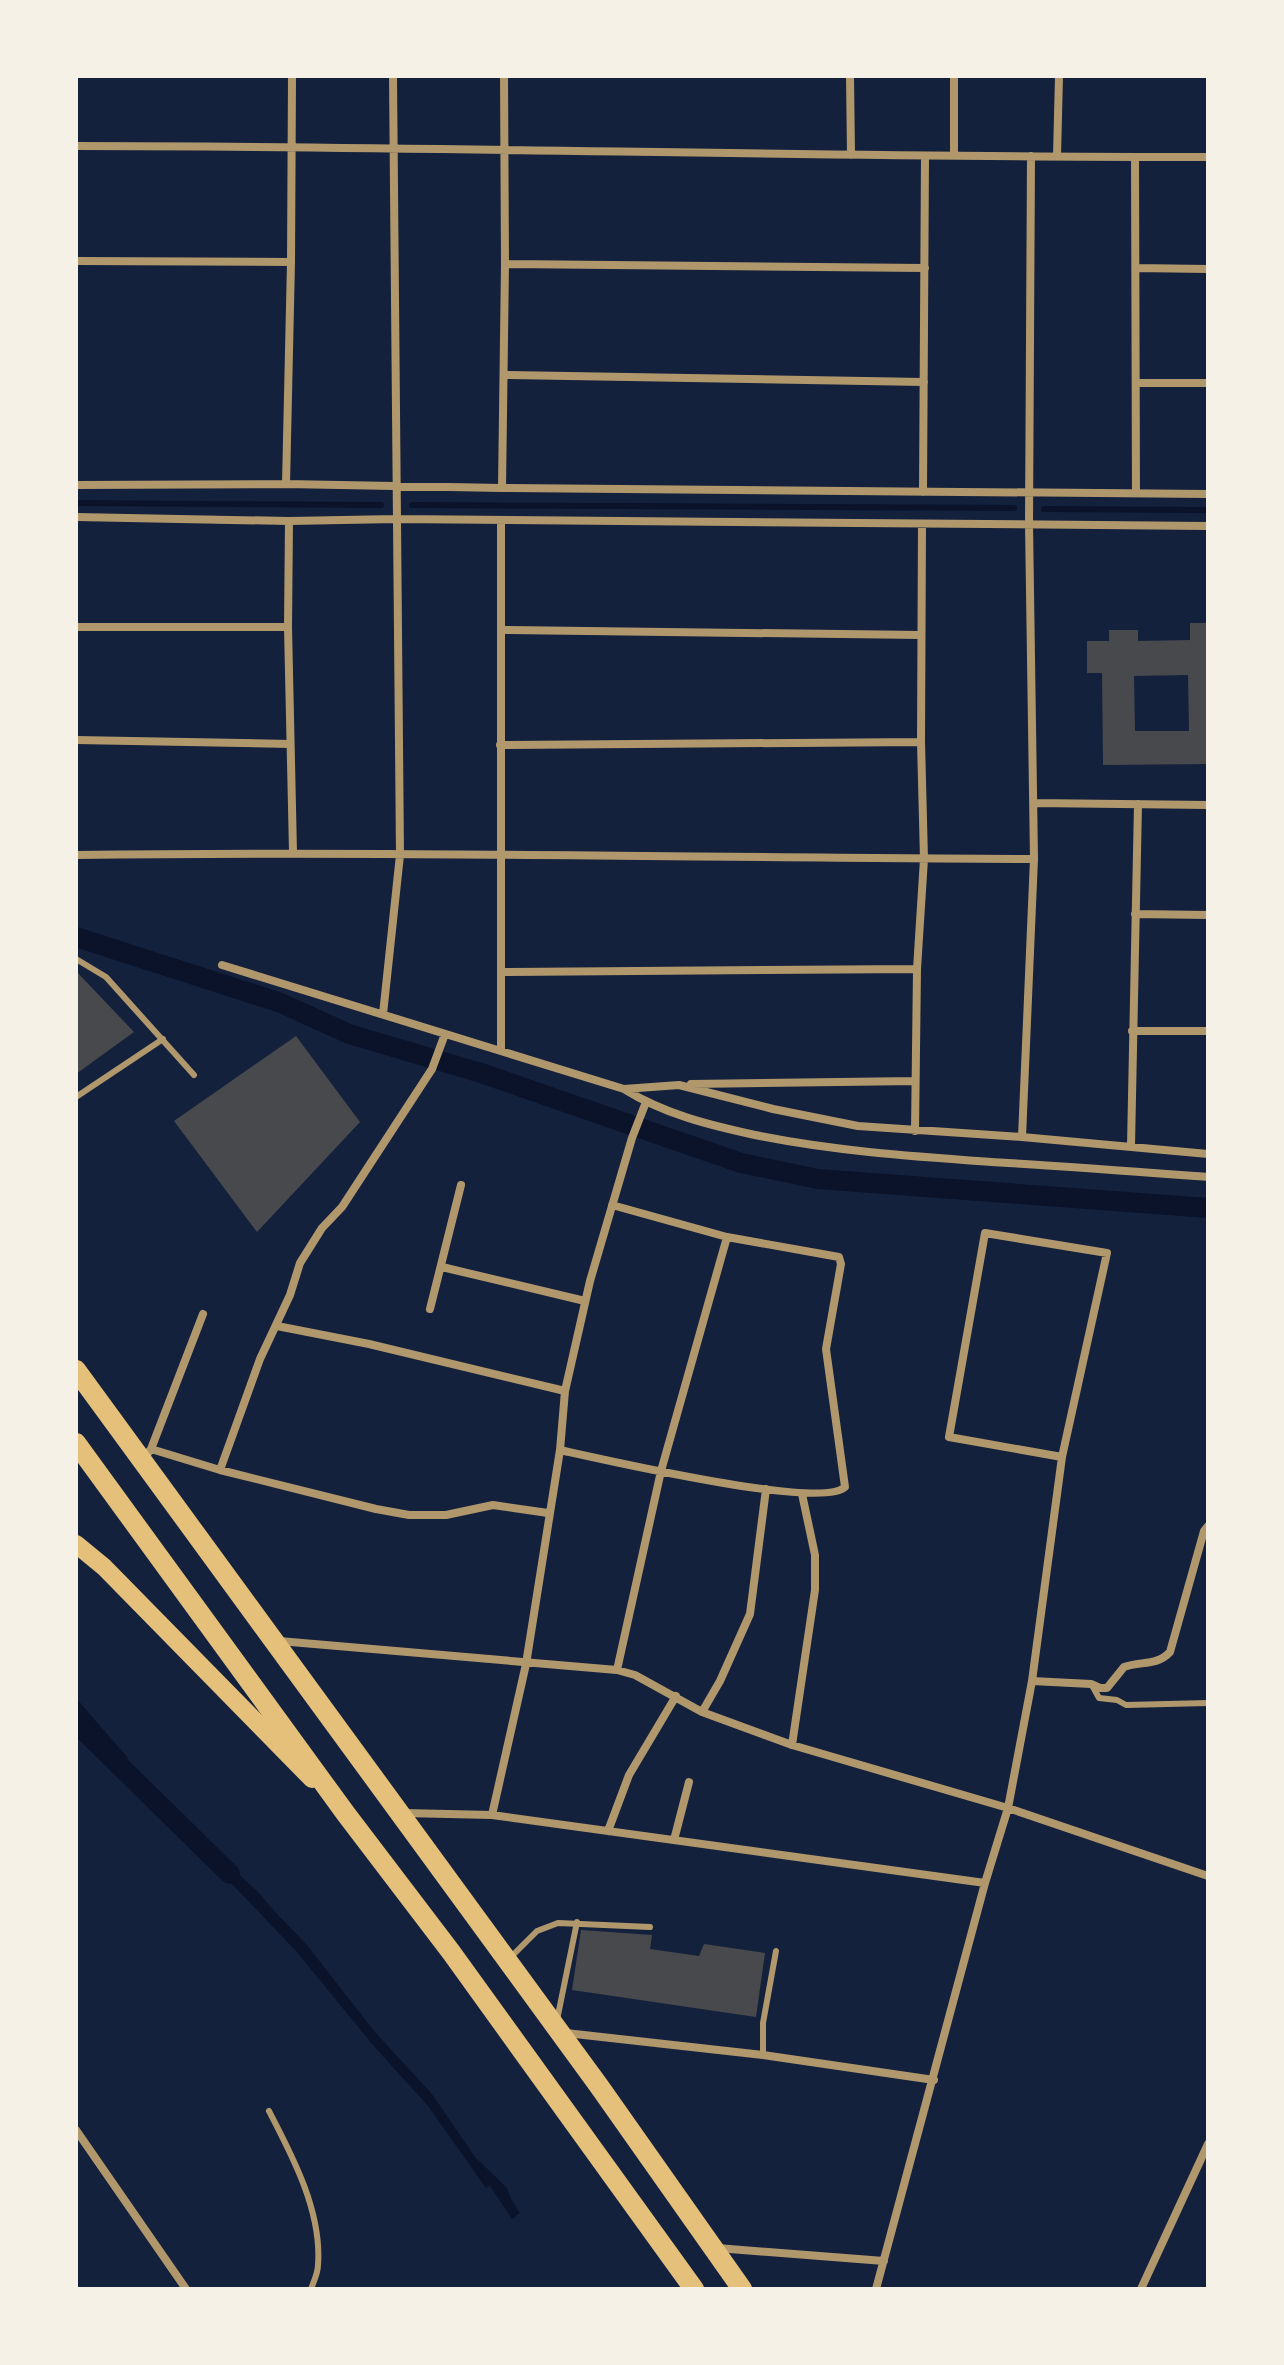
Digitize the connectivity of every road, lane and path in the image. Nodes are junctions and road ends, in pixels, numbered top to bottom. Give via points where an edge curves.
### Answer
1 (292, 76) edge
2 (393, 76) edge
3 (504, 76) edge
4 (850, 76) edge
5 (954, 76) edge
6 (1059, 76) edge
7 (76, 146) edge
8 (292, 146) junction
9 (392, 149) junction
10 (505, 150) junction
11 (851, 155) junction
12 (954, 155) junction
13 (925, 156) junction
14 (1031, 156) junction
15 (1057, 156) junction
16 (1135, 157) junction
17 (1208, 157) edge
18 (76, 261) edge
19 (291, 262) junction
20 (505, 264) junction
21 (925, 268) junction
22 (1136, 268) junction
23 (1208, 269) edge
24 (504, 375) junction
25 (924, 382) junction
26 (1137, 383) junction
27 (1208, 383) edge
28 (286, 484) junction
29 (76, 485) edge
30 (397, 487) junction
31 (502, 488) junction
32 (923, 492) junction
33 (1030, 493) junction
34 (1136, 493) junction
35 (1208, 494) edge
36 (76, 517) edge
37 (396, 519) junction
38 (501, 520) junction
39 (289, 521) junction
40 (922, 524) junction
41 (1029, 524) junction
42 (1208, 526) edge
43 (76, 627) edge
44 (288, 627) junction
45 (502, 630) junction
46 (921, 635) junction
47 (76, 740) edge
48 (921, 742) junction
49 (290, 744) junction
50 (500, 745) junction
51 (1034, 803) junction
52 (1138, 804) junction
53 (1208, 805) edge
54 (293, 852) junction
55 (76, 855) edge
56 (400, 855) junction
57 (501, 856) junction
58 (924, 859) junction
59 (1034, 859) junction
60 (1135, 914) junction
61 (1208, 915) edge
62 (76, 959) edge
63 (222, 965) dead end
64 (917, 969) junction
65 (502, 972) junction
66 (383, 1014) junction
67 (1132, 1031) junction
68 (1208, 1031) edge
69 (444, 1034) junction
70 (163, 1039) junction
71 (501, 1051) junction
72 (194, 1075) dead end
73 (915, 1081) junction
74 (679, 1085) junction
75 (624, 1089) junction
76 (76, 1097) edge
77 (646, 1102) junction
78 (915, 1131) junction
79 (1022, 1137) junction
80 (1131, 1146) junction
81 (1208, 1154) edge
82 (1208, 1177) edge
83 (461, 1185) dead end
84 (612, 1205) junction
85 (727, 1237) junction
86 (442, 1267) junction
87 (585, 1301) junction
88 (430, 1309) dead end
89 (203, 1314) dead end
90 (277, 1326) junction
91 (76, 1370) edge
92 (565, 1391) junction
93 (76, 1443) edge
94 (560, 1450) junction
95 (146, 1455) junction
96 (1062, 1457) junction
97 (220, 1470) junction
98 (661, 1471) junction
99 (766, 1489) junction
100 (802, 1494) junction
101 (548, 1513) junction
102 (1208, 1526) edge
103 (79, 1551) edge
104 (274, 1640) junction
105 (526, 1664) junction
106 (617, 1670) junction
107 (1032, 1681) junction
108 (1091, 1684) junction
109 (676, 1696) junction
110 (1208, 1703) edge
111 (702, 1712) junction
112 (792, 1745) junction
113 (689, 1782) dead end
114 (1008, 1808) junction
115 (399, 1813) junction
116 (346, 1814) junction
117 (492, 1815) junction
118 (608, 1831) junction
119 (674, 1840) junction
120 (1208, 1876) edge
121 (985, 1883) junction
122 (577, 1922) junction
123 (650, 1927) dead end
124 (776, 1951) dead end
125 (508, 1961) junction
126 (557, 2030) junction
127 (763, 2055) junction
128 (934, 2080) junction
129 (269, 2111) dead end
130 (76, 2130) edge
131 (1208, 2144) edge
132 (713, 2248) junction
133 (884, 2261) junction
134 (186, 2289) edge
135 (311, 2289) edge
136 (694, 2289) edge
137 (742, 2289) edge
138 (876, 2289) edge
139 (1141, 2289) edge

1 - 8 street
2 - 9 street
3 - 10 street
4 - 11 street
5 - 12 street
6 - 15 street
7 - 8 street
8 - 9 street
8 - 19 street
9 - 10 street
9 - 30 street
10 - 11 street
10 - 20 street
11 - 13 street
12 - 13 street
12 - 14 street
13 - 21 street
14 - 15 street
14 - 33 street
15 - 16 street
16 - 17 street
16 - 22 street
18 - 19 street
19 - 28 street
20 - 21 street
20 - 24 street
21 - 25 street
22 - 23 street
22 - 26 street
24 - 25 street
24 - 31 street
25 - 32 street
26 - 27 street
26 - 34 street
28 - 29 street
28 - 30 street
30 - 31 street
30 - 37 street
31 - 32 street
32 - 33 street
33 - 34 street
33 - 41 street
34 - 35 street
36 - 39 street
37 - 38 street
37 - 39 street
37 - 56 street
38 - 40 street
38 - 45 street
39 - 44 street
40 - 41 street
40 - 46 street
41 - 42 street
41 - 51 street
43 - 44 street
44 - 49 street
45 - 46 street
45 - 50 street
46 - 48 street
47 - 49 street
48 - 50 street
48 - 58 street
49 - 54 street
50 - 57 street
51 - 52 street
51 - 59 street
52 - 53 street
52 - 60 street
54 - 55 street
54 - 56 street
56 - 57 street
56 - 66 street
57 - 58 street
57 - 65 street
58 - 59 street
58 - 64 street
59 - 79 street
60 - 61 street
60 - 67 street
62 - 70 lane via 106,977
63 - 66 street
64 - 65 street
64 - 73 street
65 - 71 street
66 - 69 street
67 - 68 street
67 - 80 street
69 - 71 street
69 - 90 street via 432,1069 300,1263
70 - 72 lane
70 - 76 lane
71 - 75 street
73 - 74 street
73 - 78 street
74 - 75 street
74 - 78 street via 858,1126
75 - 77 street
77 - 82 street via 699,1122 829,1147
77 - 84 street
78 - 79 street
79 - 80 street
80 - 81 street
83 - 86 street
84 - 85 street
84 - 87 street
85 - 98 street
85 - 100 street via 839,1257 826,1349 845,1487
86 - 87 street
86 - 88 street
87 - 92 street
89 - 95 street
90 - 92 street
90 - 97 street
91 - 95 highway
92 - 94 street
93 - 116 highway
94 - 98 street
94 - 101 street
95 - 97 street
95 - 104 highway
96 - 96 street via 1107,1253 985,1233 949,1437
96 - 107 street
97 - 101 street via 409,1515 446,1515 493,1505
98 - 99 street
98 - 106 street
99 - 100 street
99 - 111 street via 750,1614
100 - 112 street via 815,1555 815,1590
101 - 105 street
102 - 108 street via 1170,1652 1158,1662 1124,1667 1107,1688
103 - 116 main road via 104,1567
104 - 105 street
104 - 115 highway
105 - 106 street
105 - 117 street
106 - 109 street
107 - 108 street
107 - 114 street
108 - 110 lane via 1099,1698 1126,1705
109 - 111 street
109 - 118 street via 629,1775
111 - 112 street
112 - 114 street
113 - 119 street
114 - 120 street
114 - 121 street
115 - 117 street
115 - 125 highway
116 - 136 highway
117 - 118 street
118 - 119 street
119 - 121 street
121 - 128 street
122 - 123 lane
122 - 125 lane via 537,1931
122 - 126 lane
124 - 127 lane
125 - 126 highway
126 - 127 street
126 - 132 highway
127 - 128 street
128 - 133 street
129 - 135 lane via 307,2195 315,2226 318,2268
130 - 134 street
131 - 139 street
132 - 133 street
132 - 137 highway
133 - 138 street

